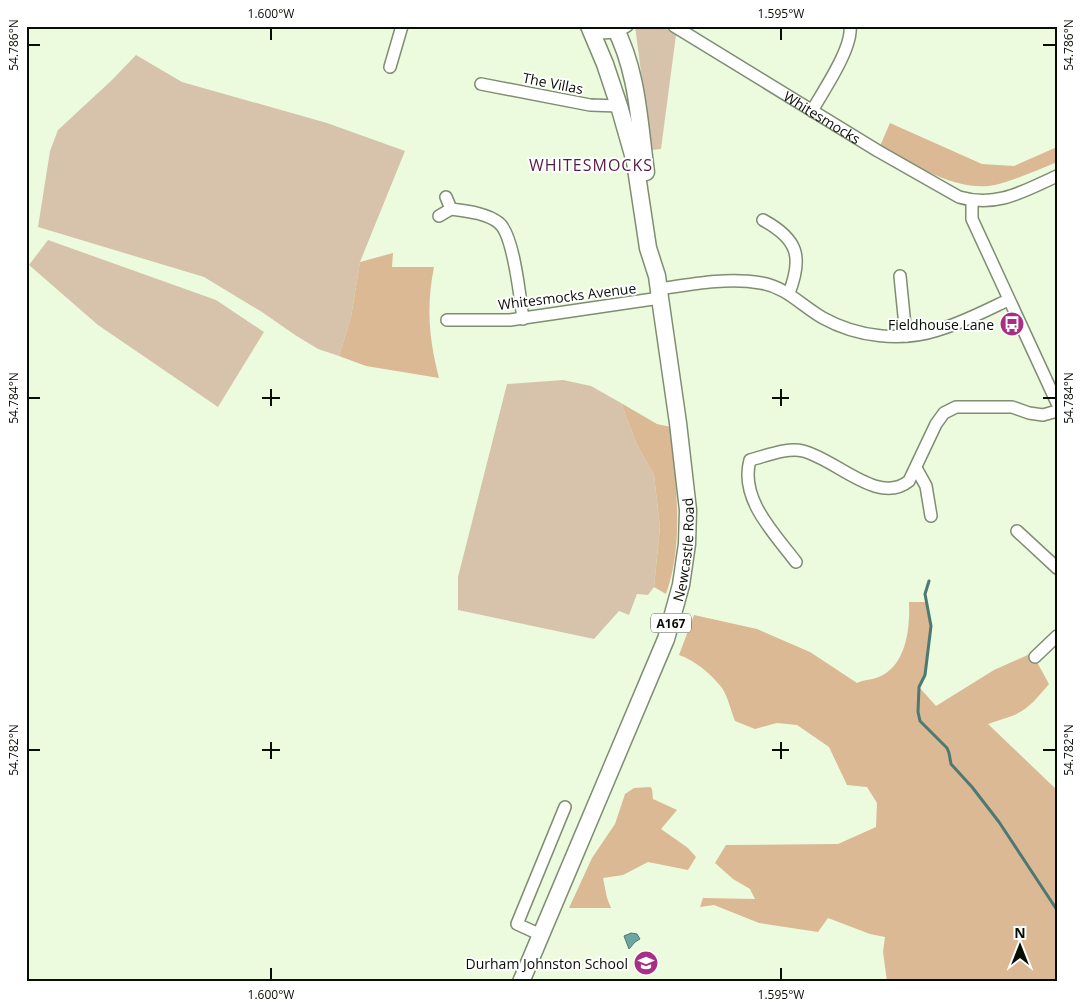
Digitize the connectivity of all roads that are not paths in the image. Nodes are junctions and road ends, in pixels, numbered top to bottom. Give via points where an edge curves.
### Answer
1 (402, 26) edge
2 (674, 26) edge
3 (850, 26) edge
4 (590, 28) edge
5 (620, 28) edge
6 (390, 67) dead end
7 (481, 84) dead end
8 (619, 106) junction
9 (812, 111) junction
10 (1057, 176) edge
11 (446, 197) dead end
12 (972, 201) junction
13 (451, 209) junction
14 (439, 216) dead end
15 (763, 220) dead end
16 (900, 276) dead end
17 (659, 288) junction
18 (789, 294) junction
19 (1008, 300) junction
20 (523, 319) junction
21 (446, 320) dead end
22 (906, 336) junction
23 (1056, 400) edge
24 (1057, 411) edge
25 (916, 468) junction
26 (931, 516) dead end
27 (1017, 531) dead end
28 (796, 562) dead end
29 (1057, 568) edge
30 (1057, 636) edge
31 (1035, 657) dead end
32 (565, 807) dead end
33 (541, 935) junction
34 (521, 982) edge

1 - 6 street
2 - 9 street, Whitesmocks
3 - 9 street via 846,49
4 - 5 street via 601,34
4 - 8 highway, A167
5 - 17 highway, A167 via 639,112
7 - 8 street, The Villas via 590,105
8 - 17 highway, A167 via 634,162 648,248
9 - 12 street, Whitesmocks via 946,191
10 - 12 street via 1006,198
11 - 13 street
12 - 19 street via 972,219
13 - 14 street
13 - 20 street via 500,223 514,263
15 - 18 street via 787,235 796,256
16 - 22 street
17 - 18 street, Whitesmocks Avenue via 740,280 762,283
17 - 20 street, Whitesmocks Avenue
17 - 33 highway, Newcastle Road / A167 via 688,510 681,585 666,639
18 - 22 street, Whitesmocks Avenue via 828,321 869,334
19 - 22 street, Whitesmocks Avenue via 937,331
19 - 23 street
20 - 21 street, Whitesmocks Avenue
24 - 25 street via 1043,415 1012,407 956,407 944,413 936,424
25 - 26 street via 926,486
25 - 28 street via 909,481 901,487 884,489 803,451 790,450 750,460 748,467 753,500
27 - 29 street
30 - 31 street
32 - 33 street via 517,924
33 - 34 highway, A167

